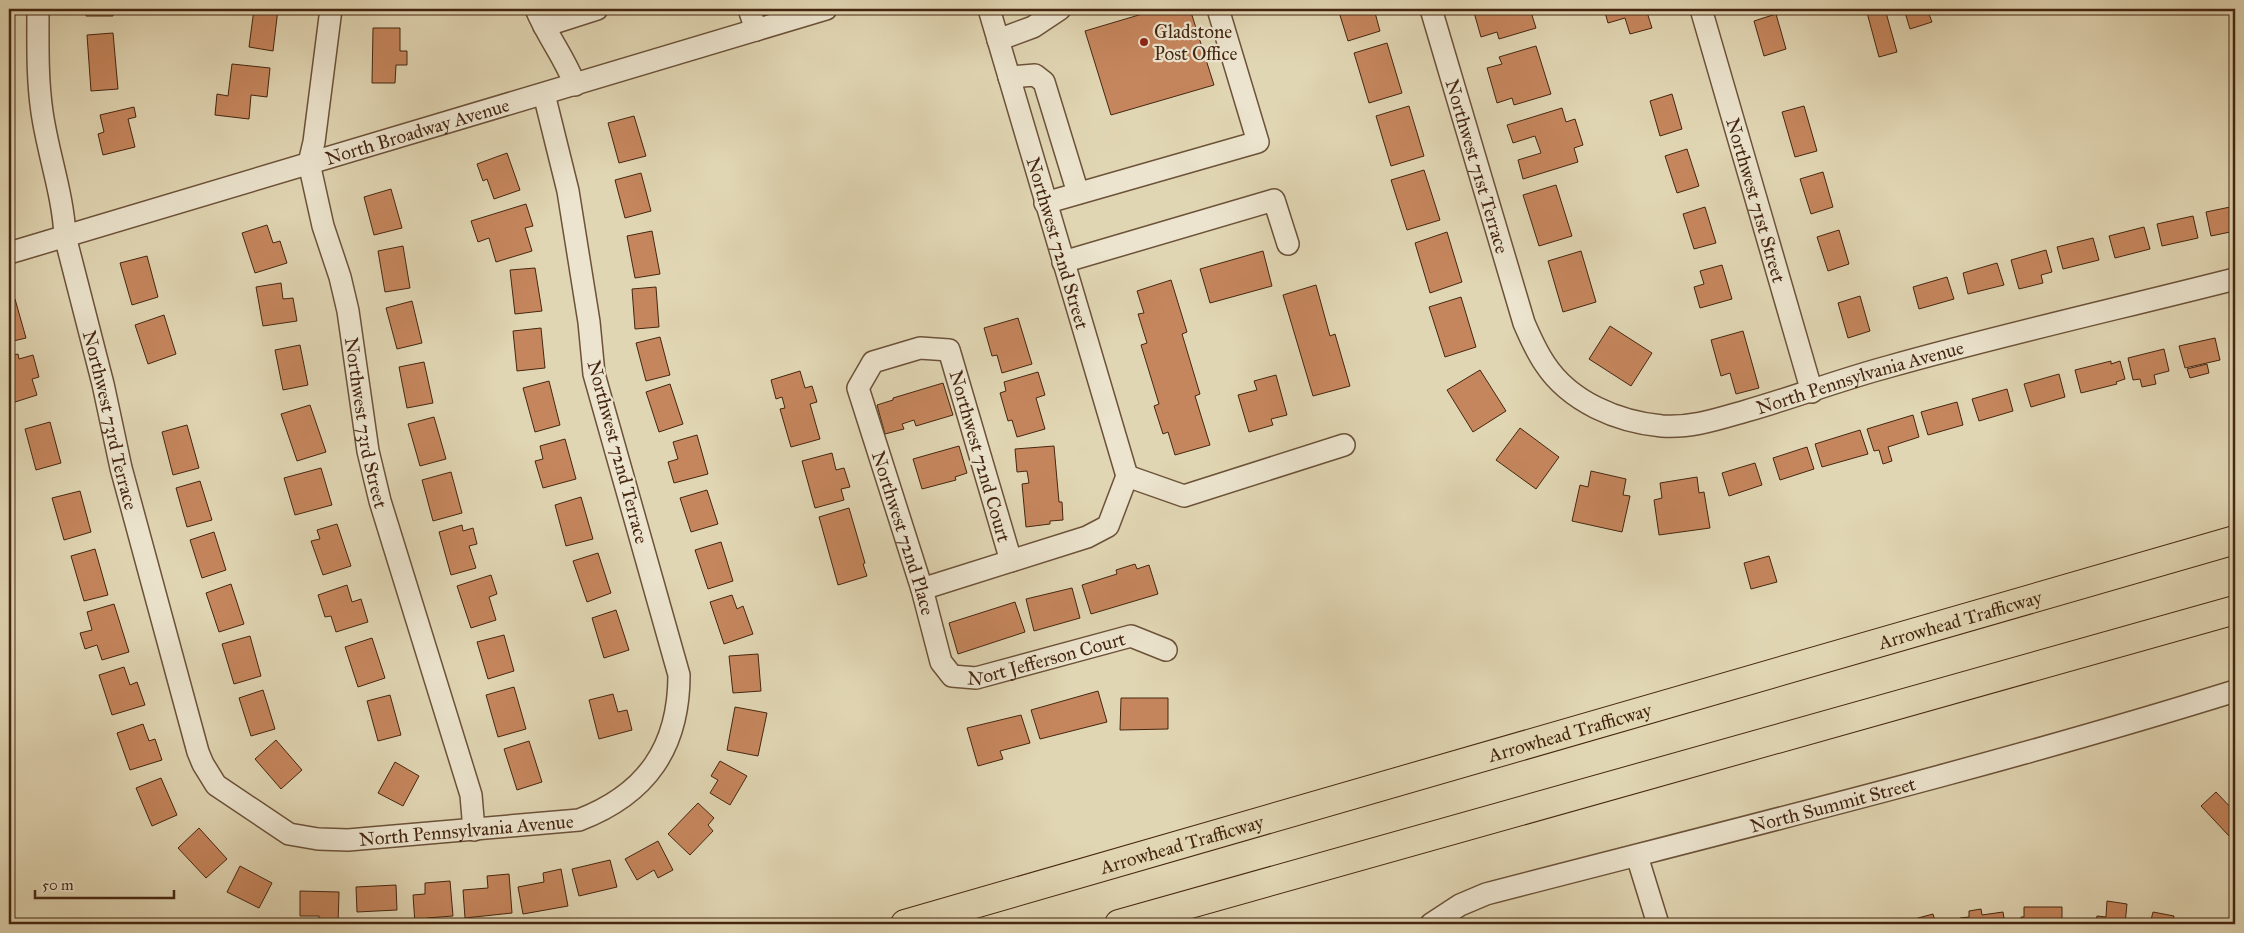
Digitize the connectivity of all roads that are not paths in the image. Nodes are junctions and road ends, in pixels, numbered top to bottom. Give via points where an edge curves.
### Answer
1 (38, 9) edge
2 (331, 9) edge
3 (597, 9) edge
4 (749, 9) edge
5 (826, 9) edge
6 (989, 9) edge
7 (1060, 9) edge
8 (1218, 9) edge
9 (1431, 9) edge
10 (1701, 9) edge
11 (540, 17) edge
12 (756, 30) junction
13 (998, 40) junction
14 (1009, 77) junction
15 (575, 85) junction
16 (544, 94) junction
17 (309, 163) junction
18 (1078, 193) junction
19 (1045, 203) junction
20 (65, 236) junction
21 (1288, 244) dead end
22 (9, 252) edge
23 (1063, 262) junction
24 (2235, 279) edge
25 (1524, 323) joint
26 (950, 350) joint
27 (1812, 392) junction
28 (1344, 445) dead end
29 (1127, 476) junction
30 (2235, 540) edge
31 (1011, 561) junction
32 (922, 589) junction
33 (2235, 610) edge
34 (1166, 650) dead end
35 (952, 676) joint
36 (2235, 691) edge
37 (665, 748) joint
38 (248, 806) joint
39 (474, 830) junction
40 (1637, 856) junction
41 (1432, 923) edge
42 (905, 924) edge
43 (1119, 924) edge
44 (1658, 924) edge

1 - 20 street, Northwest 73rd Terrace via 42,112 64,216
2 - 17 street, Northwest 73rd Street
3 - 11 street
4 - 12 street
5 - 12 street, North Broadway Avenue
6 - 13 street, Northwest 72nd Street
7 - 13 street via 1033,27
8 - 18 street via 1258,142
9 - 25 street, Northwest 71st Terrace
10 - 27 street, Northwest 71st Street
11 - 15 street
12 - 15 street, North Broadway Avenue
13 - 14 street, Northwest 72nd Street
14 - 18 street via 1035,75 1044,82
14 - 19 street, Northwest 72nd Street
15 - 16 street, North Broadway Avenue
16 - 17 street, North Broadway Avenue
16 - 37 street, Northwest 72nd Terrace via 568,191 594,374 679,675 679,699
17 - 20 street, North Broadway Avenue
17 - 39 street, Northwest 73rd Street via 323,226 348,311 368,451 380,501 471,795
18 - 19 street
19 - 23 street, Northwest 72nd Street
20 - 22 street, North Broadway Avenue
20 - 38 street, Northwest 73rd Terrace via 104,384 121,468 198,752 216,785
21 - 23 street via 1274,200
23 - 29 street, Northwest 72nd Street
24 - 27 street, North Pennsylvania Avenue via 1890,366
25 - 27 street, North Pennsylvania Avenue via 1546,367 1572,393 1601,411 1636,421 1663,426 1696,425
26 - 31 street, Northwest 72nd Court
26 - 32 street, Northwest 72nd Place via 920,348 872,362 858,388
28 - 29 street via 1184,496
29 - 31 street via 1108,526 1087,537
30 - 42 highway, Arrowhead Trafficway
31 - 32 street
32 - 35 street, Northwest 72nd Place via 941,662
33 - 43 highway
34 - 35 street, Nort Jefferson Court via 1131,636 976,678
36 - 40 street, North Summit Street via 1908,786
37 - 39 street, North Pennsylvania Avenue via 640,784 602,811 568,822
38 - 39 street, North Pennsylvania Avenue via 289,834 318,840
40 - 41 street, North Summit Street via 1486,894
40 - 44 street

